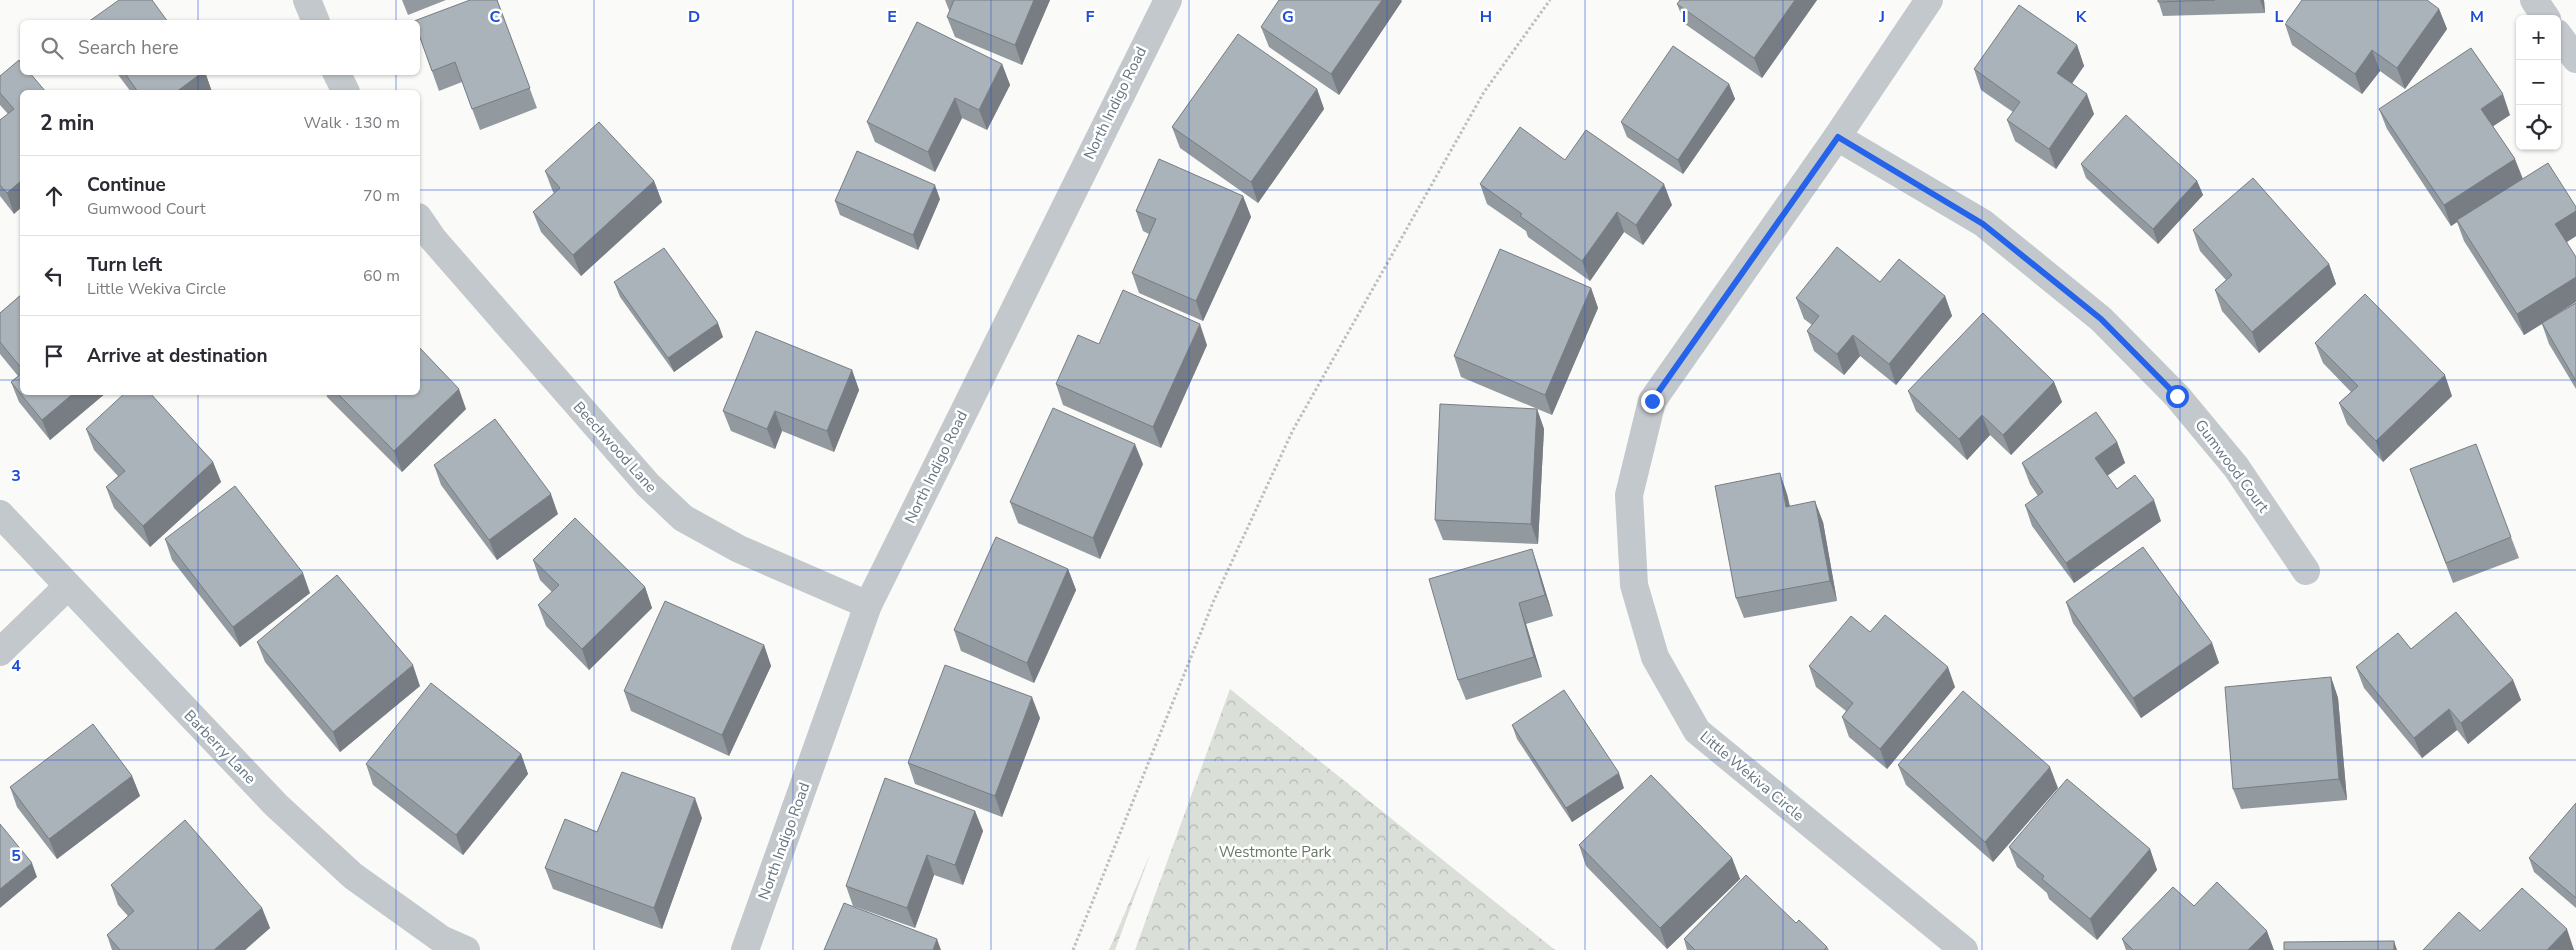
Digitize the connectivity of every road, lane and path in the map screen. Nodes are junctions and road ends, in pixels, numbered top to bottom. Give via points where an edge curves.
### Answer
1 (307, 0) edge
2 (1168, 0) edge
3 (1550, 0) edge
4 (1929, 0) edge
5 (2534, 0) edge
6 (2544, 15) edge
7 (315, 20) edge
8 (2561, 39) edge
9 (2576, 60) edge
10 (338, 75) edge
11 (345, 90) edge
12 (1838, 137) junction
13 (420, 220) edge
14 (0, 514) edge
15 (2306, 571) dead end
16 (67, 587) junction
17 (868, 605) junction
18 (0, 652) edge
19 (466, 950) edge
20 (745, 950) edge
21 (1074, 950) edge
22 (1964, 950) edge

1 - 7 street
2 - 17 street, North Indigo Road
3 - 21 path via 1484,92 1293,430 1214,600
4 - 12 street, Little Wekiva Circle
5 - 6 street
8 - 9 street
10 - 11 street
12 - 15 street, Gumwood Court via 1983,224 2101,319 2177,396 2230,460
12 - 22 street, Little Wekiva Circle via 1652,401 1629,495 1634,585 1656,657 1697,731
13 - 17 street, Beechwood Lane via 433,239 648,486 683,518 739,549
14 - 16 street, Barberry Lane
16 - 18 street
16 - 19 street, Barberry Lane via 276,805 352,876 441,938
17 - 20 street, North Indigo Road

